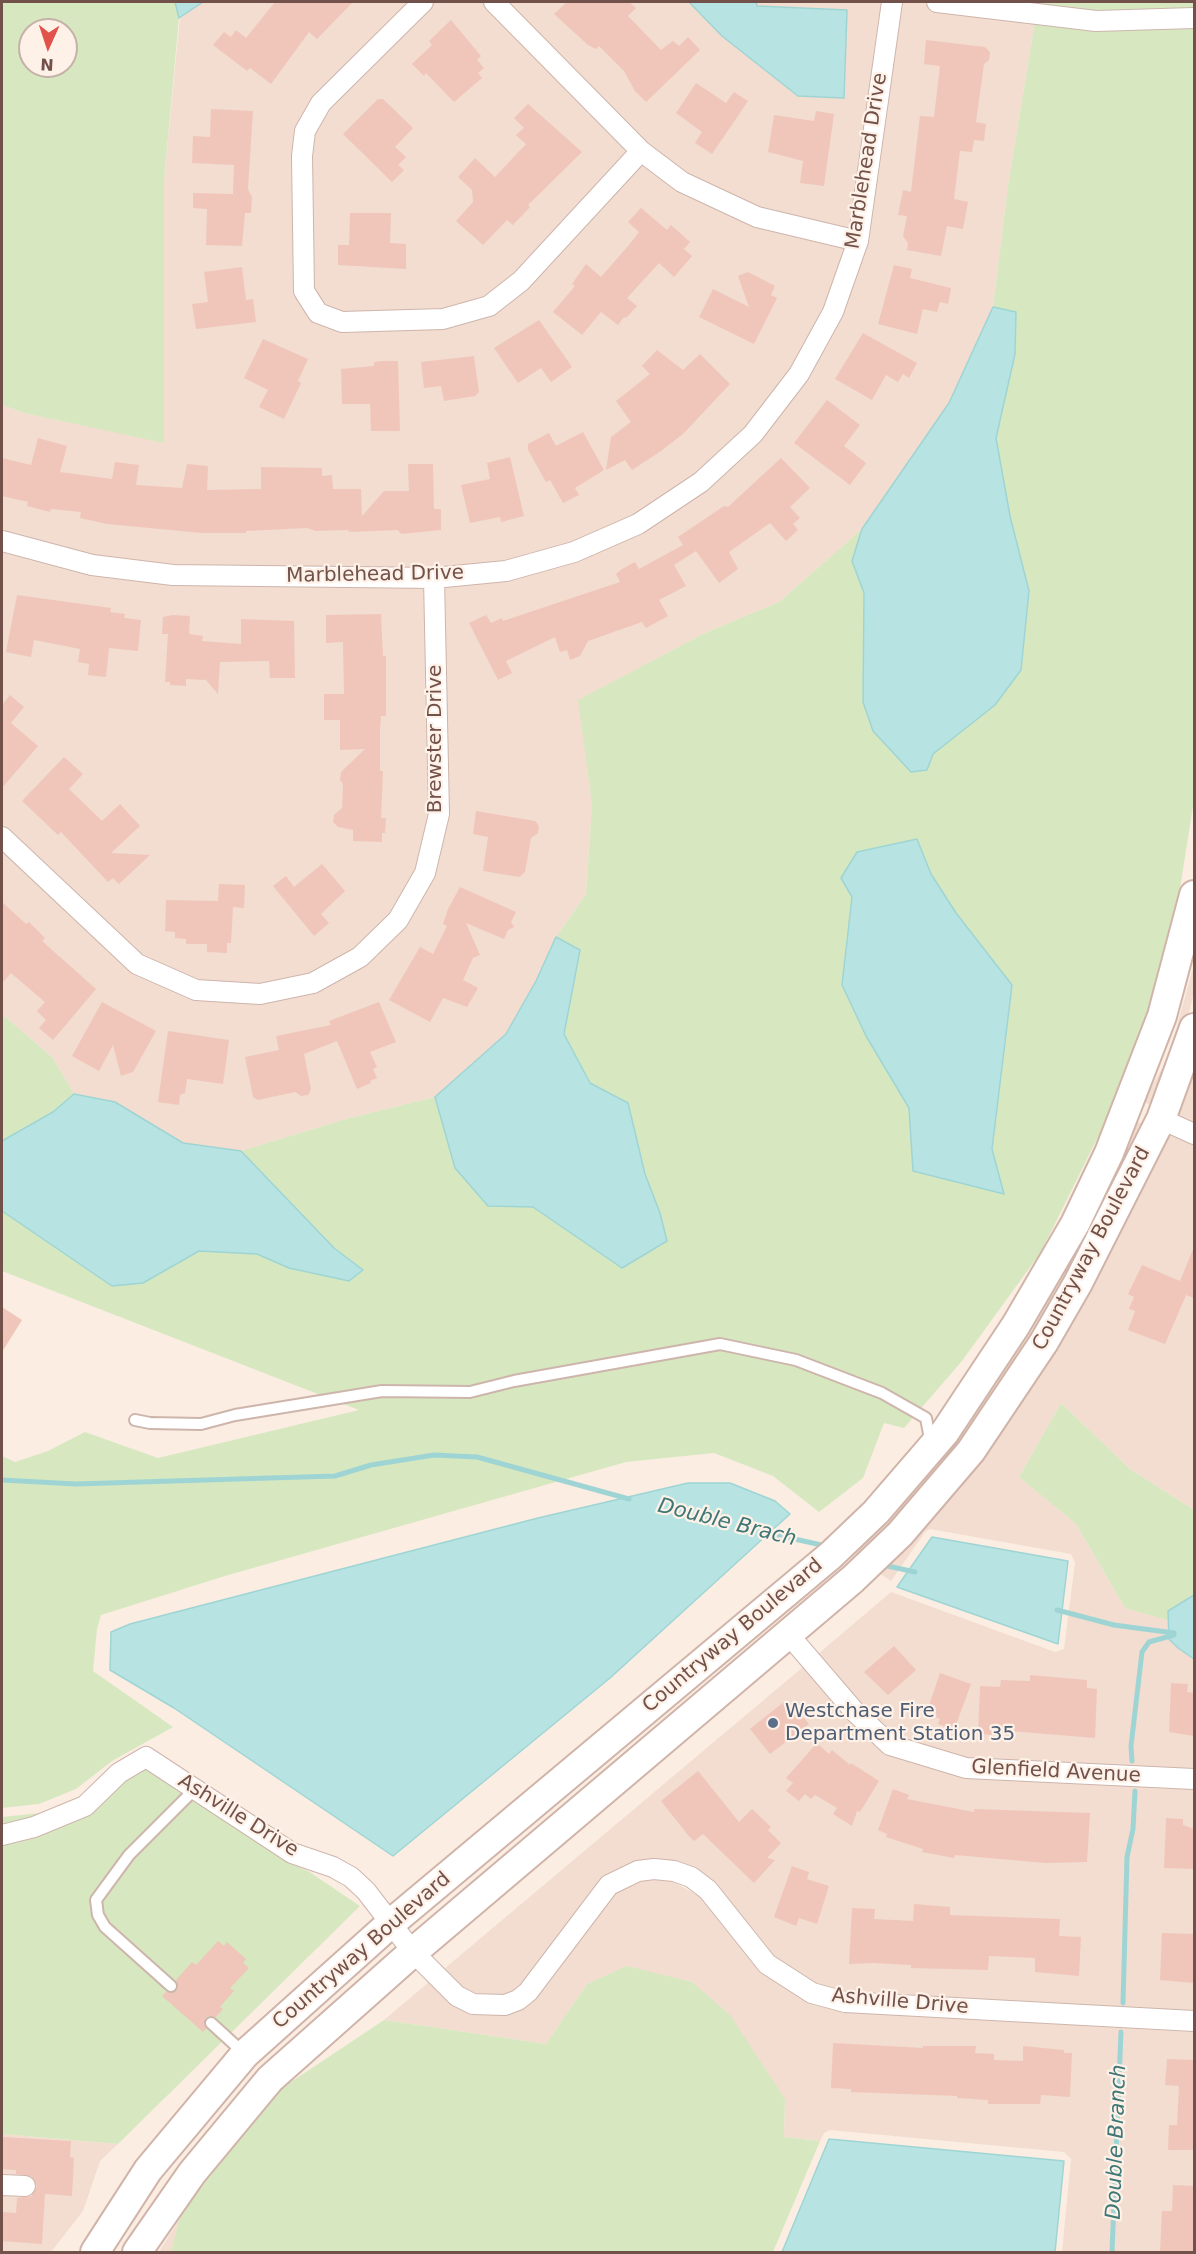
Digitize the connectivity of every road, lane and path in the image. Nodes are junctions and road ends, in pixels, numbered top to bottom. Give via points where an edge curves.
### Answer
1 (423, 2) edge
2 (494, 2) edge
3 (892, 2) edge
4 (937, 2) edge
5 (1194, 18) edge
6 (640, 151) junction
7 (858, 240) junction
8 (2, 541) edge
9 (434, 578) junction
10 (2, 837) edge
11 (1194, 895) edge
12 (1194, 1028) edge
13 (1129, 1107) junction
14 (1161, 1119) junction
15 (1194, 1134) edge
16 (960, 1410) junction
17 (926, 1418) junction
18 (135, 1420) dead end
19 (924, 1456) junction
20 (766, 1607) junction
21 (789, 1635) junction
22 (1194, 1779) edge
23 (195, 1788) junction
24 (2, 1835) edge
25 (390, 1924) junction
26 (413, 1952) junction
27 (171, 1986) dead end
28 (1194, 2021) edge
29 (211, 2023) dead end
30 (245, 2054) junction
31 (270, 2079) junction
32 (2, 2185) edge
33 (26, 2186) dead end
34 (95, 2253) edge
35 (137, 2253) edge

1 - 6 street via 321,103 305,131 304,291 318,313 342,322 443,319 489,306 521,281
2 - 6 street
3 - 7 street, Marblehead Drive
4 - 5 street via 1096,21
6 - 7 street via 682,182 757,217
7 - 9 street, Marblehead Drive via 833,312 799,374 753,434 701,482 638,524 574,552 506,571
8 - 9 street, Marblehead Drive via 92,565 173,575
9 - 10 street, Brewster Drive via 439,814 425,873 398,920 360,957 313,983 260,994 196,990 137,964
11 - 13 street, Countryway Boulevard via 1162,1016
12 - 14 street, Countryway Boulevard
13 - 14 street
13 - 16 street, Countryway Boulevard via 1075,1224
14 - 15 street
14 - 21 street, Countryway Boulevard via 1078,1283 1044,1342 971,1451 900,1534
16 - 17 street via 944,1421
16 - 19 street, Countryway Boulevard
17 - 18 lane via 882,1393 796,1360 720,1344 470,1392 382,1391 201,1424
17 - 19 lane via 931,1433
19 - 20 street, Countryway Boulevard via 876,1512 831,1555
20 - 21 street
20 - 25 street, Countryway Boulevard
21 - 22 street, Glenfield Avenue via 855,1712 890,1745 966,1768
21 - 26 street, Countryway Boulevard
23 - 24 street, Ashville Drive via 146,1757 119,1773 85,1806 34,1827
23 - 25 street, Ashville Drive via 292,1853 351,1877
23 - 27 lane via 129,1855 96,1900 105,1927
25 - 26 street, Ashville Drive
25 - 30 street, Countryway Boulevard
26 - 28 street, Ashville Drive via 457,1996 473,2004 505,2005 528,1992 609,1885 638,1871 674,1870 708,1890 767,1964 812,1993 845,2002
26 - 31 street, Countryway Boulevard
29 - 30 lane
30 - 31 street
30 - 34 street, Countryway Boulevard via 148,2170
31 - 35 street, Countryway Boulevard via 205,2156
32 - 33 street

